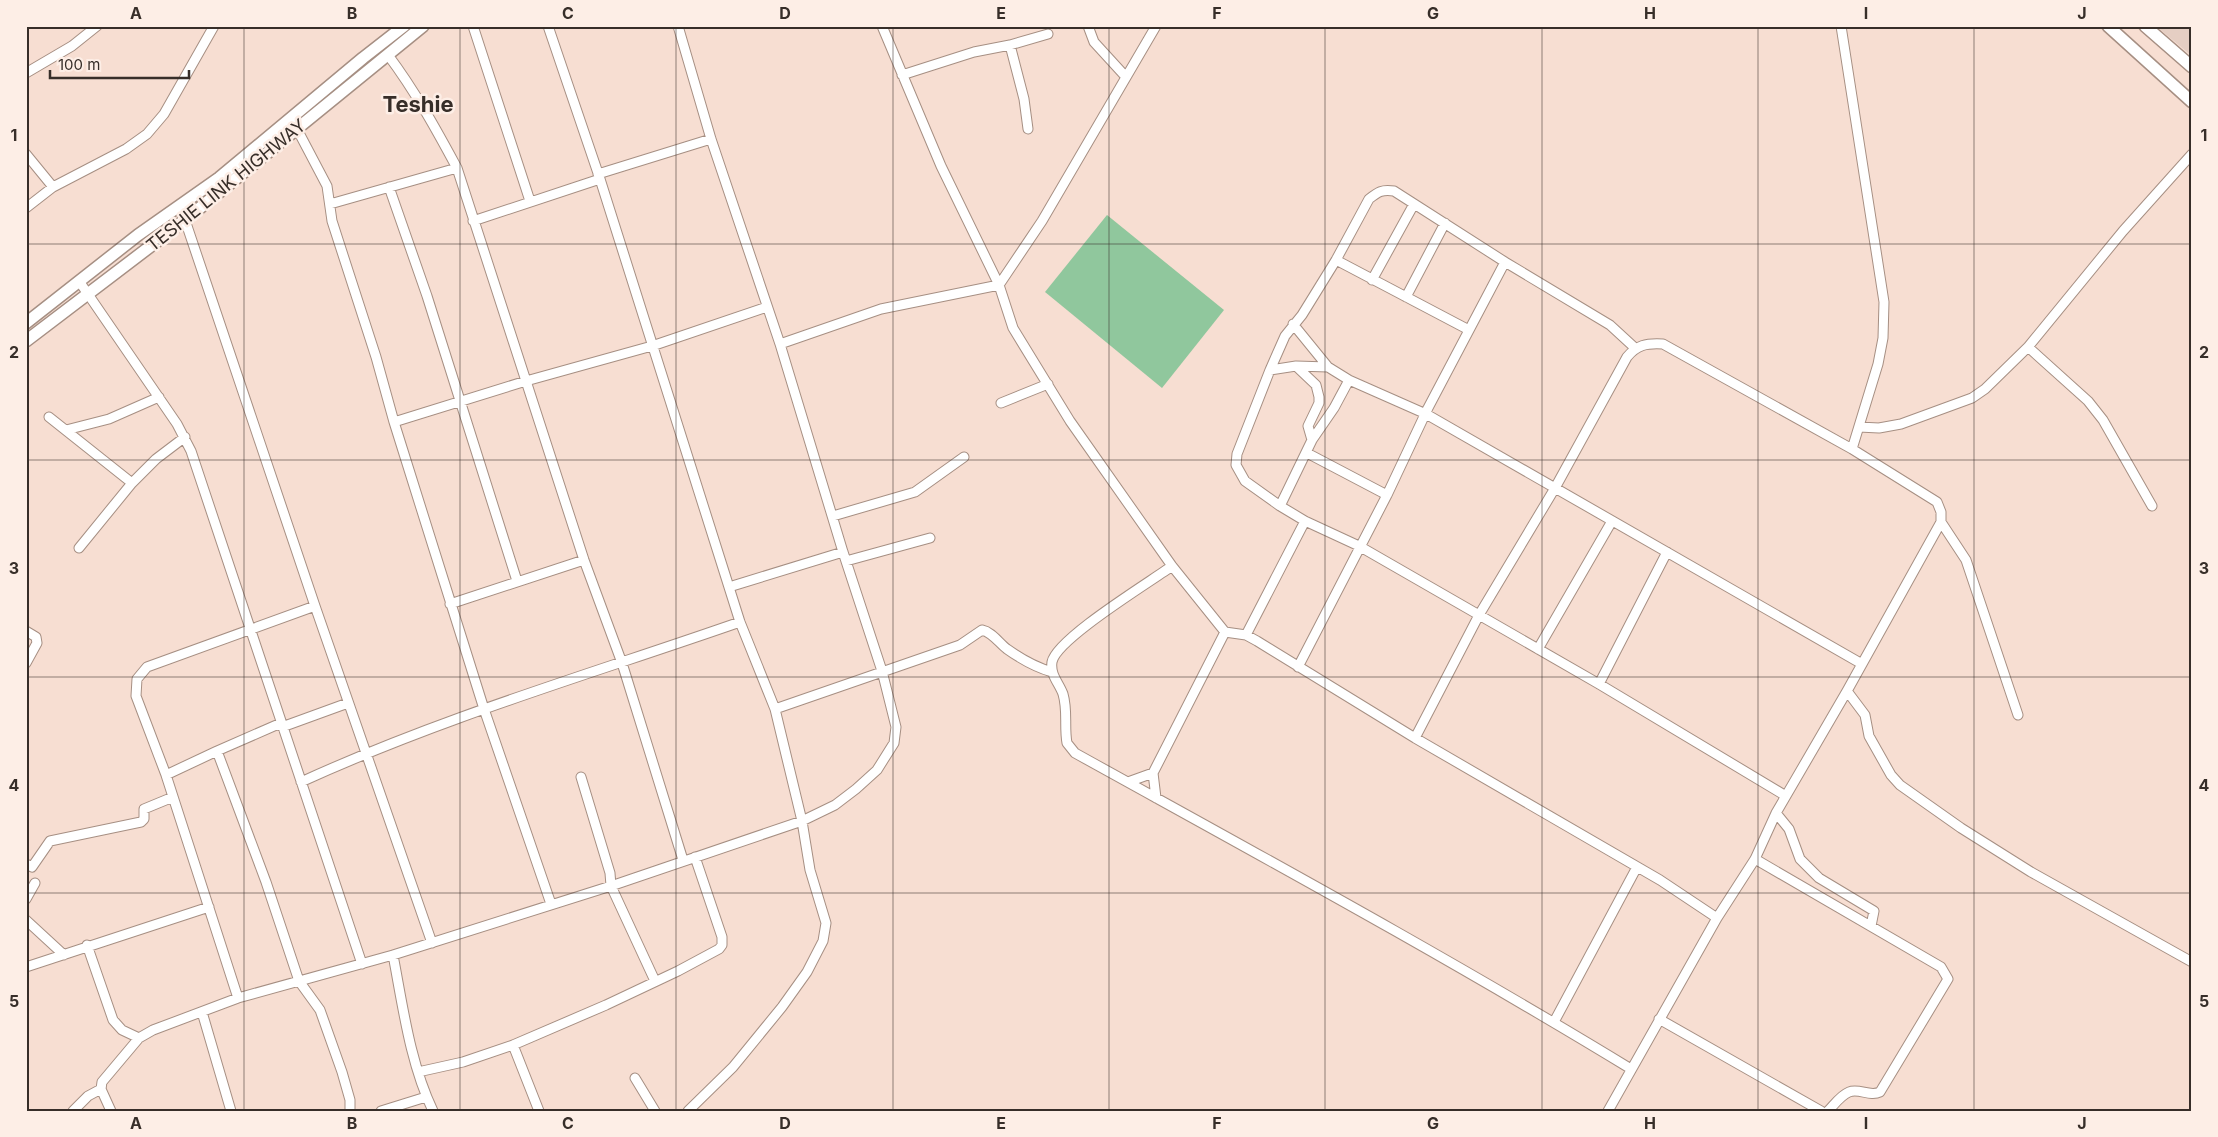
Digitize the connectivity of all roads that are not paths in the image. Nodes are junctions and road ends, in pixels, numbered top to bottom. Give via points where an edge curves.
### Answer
1 (97, 26) edge
2 (214, 26) edge
3 (404, 26) edge
4 (423, 26) edge
5 (474, 26) edge
6 (548, 26) edge
7 (678, 26) edge
8 (882, 26) edge
9 (1088, 26) edge
10 (1156, 26) edge
11 (1841, 26) edge
12 (2108, 26) edge
13 (2144, 26) edge
14 (1048, 34) dead end
15 (1010, 45) junction
16 (388, 55) junction
17 (2192, 67) edge
18 (26, 73) edge
19 (902, 75) junction
20 (1126, 77) junction
21 (2192, 102) edge
22 (297, 129) junction
23 (1028, 129) dead end
24 (711, 139) junction
25 (26, 154) edge
26 (2192, 154) edge
27 (457, 168) junction
28 (599, 177) junction
29 (53, 187) junction
30 (388, 187) junction
31 (530, 201) junction
32 (330, 204) junction
33 (1414, 204) junction
34 (178, 207) junction
35 (26, 208) edge
36 (185, 220) junction
37 (473, 221) junction
38 (1445, 223) junction
39 (1336, 260) junction
40 (1504, 262) junction
41 (1372, 280) junction
42 (79, 281) junction
43 (999, 285) junction
44 (87, 294) junction
45 (1406, 297) junction
46 (767, 307) junction
47 (26, 323) edge
48 (1293, 324) junction
49 (1469, 330) junction
50 (26, 340) edge
51 (780, 344) junction
52 (652, 346) junction
53 (2028, 347) junction
54 (1634, 348) junction
55 (1296, 366) junction
56 (1328, 367) junction
57 (1270, 370) junction
58 (1349, 380) junction
59 (526, 381) junction
60 (1048, 384) junction
61 (158, 397) junction
62 (461, 400) junction
63 (1001, 403) dead end
64 (1426, 414) junction
65 (49, 417) dead end
66 (394, 422) junction
67 (1859, 427) junction
68 (66, 430) junction
69 (185, 437) junction
70 (1312, 440) junction
71 (1852, 449) junction
72 (1307, 452) junction
73 (964, 457) dead end
74 (132, 483) junction
75 (1554, 488) junction
76 (1387, 495) junction
77 (1280, 506) junction
78 (2152, 506) dead end
79 (833, 516) junction
80 (1612, 520) junction
81 (1305, 521) junction
82 (1941, 522) junction
83 (930, 538) dead end
84 (1359, 546) junction
85 (80, 548) dead end
86 (1667, 552) junction
87 (845, 556) junction
88 (584, 560) junction
89 (1172, 566) junction
90 (517, 581) junction
91 (729, 587) junction
92 (450, 604) junction
93 (315, 606) junction
94 (1479, 615) junction
95 (740, 622) junction
96 (26, 631) edge
97 (251, 631) junction
98 (1225, 632) junction
99 (1246, 635) junction
100 (1538, 648) junction
101 (26, 663) edge
102 (622, 663) junction
103 (1862, 664) junction
104 (1298, 667) junction
105 (882, 671) junction
106 (1052, 672) junction
107 (1599, 684) junction
108 (1847, 691) junction
109 (348, 703) junction
110 (484, 709) junction
111 (775, 709) junction
112 (2018, 715) dead end
113 (281, 725) junction
114 (1415, 738) junction
115 (217, 751) junction
116 (366, 753) junction
117 (1153, 773) junction
118 (166, 775) junction
119 (581, 777) dead end
120 (301, 782) junction
121 (1128, 782) junction
122 (1786, 796) junction
123 (173, 797) junction
124 (1156, 798) junction
125 (1776, 813) junction
126 (802, 821) junction
127 (695, 857) junction
128 (1755, 859) junction
129 (683, 860) junction
130 (26, 864) edge
131 (1637, 867) junction
132 (35, 883) dead end
133 (611, 886) junction
134 (26, 898) edge
135 (551, 904) junction
136 (209, 906) junction
137 (1717, 918) junction
138 (26, 920) edge
139 (1871, 926) junction
140 (432, 943) junction
141 (87, 946) junction
142 (64, 955) junction
143 (392, 955) junction
144 (2192, 962) edge
145 (362, 964) junction
146 (26, 967) edge
147 (298, 981) junction
148 (655, 981) junction
149 (238, 998) junction
150 (202, 1012) junction
151 (1659, 1019) junction
152 (1554, 1022) junction
153 (139, 1038) junction
154 (513, 1046) junction
155 (1631, 1069) junction
156 (418, 1072) junction
157 (635, 1078) dead end
158 (100, 1089) junction
159 (426, 1097) junction
160 (74, 1111) edge
161 (111, 1111) edge
162 (232, 1111) edge
163 (350, 1111) edge
164 (382, 1111) edge
165 (433, 1111) edge
166 (539, 1111) edge
167 (655, 1111) edge
168 (688, 1111) edge
169 (1608, 1111) edge
170 (1820, 1111) edge
171 (1828, 1111) edge

1 - 18 street via 72,46
2 - 29 street via 164,114 147,134 126,150
3 - 34 main road, TESHIE LINK HIGHWAY via 220,178
4 - 16 main road, TESHIE LINK HIGHWAY
5 - 31 street
6 - 28 street
7 - 24 street
8 - 19 street
9 - 20 street via 1094,42
10 - 20 street
11 - 67 street via 1884,302 1878,364
12 - 21 main road
13 - 17 main road
14 - 15 street
15 - 19 street via 974,52
15 - 23 street via 1024,98
16 - 22 main road, TESHIE LINK HIGHWAY
16 - 27 street via 430,118
19 - 43 street via 941,166
20 - 43 street via 1042,221
22 - 32 street via 327,186
22 - 36 main road, TESHIE LINK HIGHWAY
24 - 28 street
24 - 46 street
25 - 29 street
26 - 53 street via 2123,231
27 - 30 street
27 - 37 street
28 - 31 street
28 - 52 street
29 - 35 street
30 - 32 street
30 - 62 street
31 - 37 street
32 - 66 street via 332,221
33 - 38 street
33 - 39 street via 1394,191 1378,192 1370,199
33 - 41 street
34 - 36 street
34 - 42 main road, TESHIE LINK HIGHWAY
36 - 44 main road, TESHIE LINK HIGHWAY
36 - 93 street
37 - 59 street
38 - 40 street
38 - 45 street
39 - 41 street
39 - 48 street
40 - 49 street
40 - 54 street via 1610,325
41 - 45 street
42 - 44 street
42 - 47 main road, TESHIE LINK HIGHWAY
43 - 51 street via 881,309
43 - 60 street via 1014,328
44 - 50 main road, TESHIE LINK HIGHWAY
44 - 61 street
45 - 49 street
46 - 51 street
46 - 52 street
48 - 56 street
48 - 57 street
49 - 64 street
51 - 79 street
52 - 59 street
52 - 91 street
53 - 67 street via 1972,398 1901,424
53 - 78 street via 2088,401 2103,420
54 - 71 street via 1647,343 1662,344
54 - 75 street
55 - 56 street
55 - 57 street
55 - 70 street via 1316,385 1320,397 1308,426
56 - 58 street
57 - 77 street via 1237,454 1236,465 1245,481
58 - 64 street
58 - 70 street
59 - 62 street
59 - 88 street
60 - 63 street
60 - 89 street via 1070,421
61 - 68 street via 109,420
61 - 69 street
62 - 66 street
62 - 90 street
64 - 75 street
64 - 76 street
65 - 68 street
66 - 92 street
67 - 71 street
68 - 74 street
69 - 74 street via 156,458
69 - 97 street
70 - 72 street
71 - 82 street via 1937,502
72 - 76 street
72 - 77 street
73 - 79 street via 916,492
74 - 85 street
75 - 80 street
75 - 94 street
76 - 84 street
77 - 81 street
79 - 87 street
80 - 86 street
80 - 100 street
81 - 84 street
81 - 99 street
82 - 103 street
82 - 112 street via 1966,560
83 - 87 street
84 - 94 street
84 - 104 street
86 - 103 street
86 - 107 street
87 - 91 street
87 - 105 street
88 - 90 street
88 - 102 street
89 - 98 street
89 - 106 street via 1079,631 1058,651 1052,661
90 - 92 street
91 - 95 street
92 - 110 street
93 - 97 street
93 - 109 street
94 - 100 street
94 - 114 street
95 - 102 street
95 - 111 street
96 - 101 street via 36,637 37,643
97 - 113 street
97 - 118 street via 147,667 136,679 136,696
98 - 99 street
98 - 117 street
99 - 104 street
100 - 107 street
102 - 110 street
102 - 129 street
103 - 108 street
104 - 114 street
105 - 106 street via 960,646 986,630 1029,664
105 - 111 street
105 - 126 street via 896,727 894,743 877,770 856,789 835,805
106 - 121 street via 1066,711 1067,743 1075,753
107 - 122 street
108 - 122 street
108 - 144 street via 1866,715 1869,736 1900,785 2031,872
109 - 113 street
109 - 116 street
110 - 116 street
110 - 135 street
111 - 126 street
113 - 115 street
113 - 120 street
114 - 131 street
115 - 118 street
115 - 147 street via 266,882
116 - 120 street
116 - 140 street
117 - 121 street
117 - 124 street
118 - 123 street
119 - 133 street
120 - 145 street
121 - 124 street
122 - 125 street
123 - 130 street via 144,809 141,822 50,841 32,867
123 - 136 street
124 - 152 street
125 - 128 street
125 - 139 street via 1789,829 1800,859 1819,878 1874,911
126 - 127 street
126 - 168 street via 810,870 826,923 823,941 807,972 763,1031 733,1067
127 - 129 street
127 - 148 street via 722,945
128 - 137 street
128 - 139 street
129 - 133 street
131 - 137 street
131 - 152 street
132 - 134 street
133 - 135 street
133 - 148 street
135 - 140 street
136 - 141 street
136 - 149 street
137 - 151 street
138 - 142 street
139 - 171 street via 1941,967 1948,979 1880,1092 1874,1095 1846,1093
140 - 143 street
141 - 142 street
141 - 153 street via 113,1020 122,1030
142 - 146 street
143 - 145 street
143 - 156 street
145 - 147 street
147 - 149 street
147 - 163 street via 320,1010 342,1072
148 - 154 street
149 - 150 street
150 - 153 street
150 - 162 street
151 - 155 street
151 - 170 street
152 - 155 street
153 - 158 street via 102,1082
154 - 156 street
154 - 166 street
155 - 169 street
156 - 159 street
157 - 167 street
158 - 160 street
158 - 161 street
159 - 164 street
159 - 165 street

